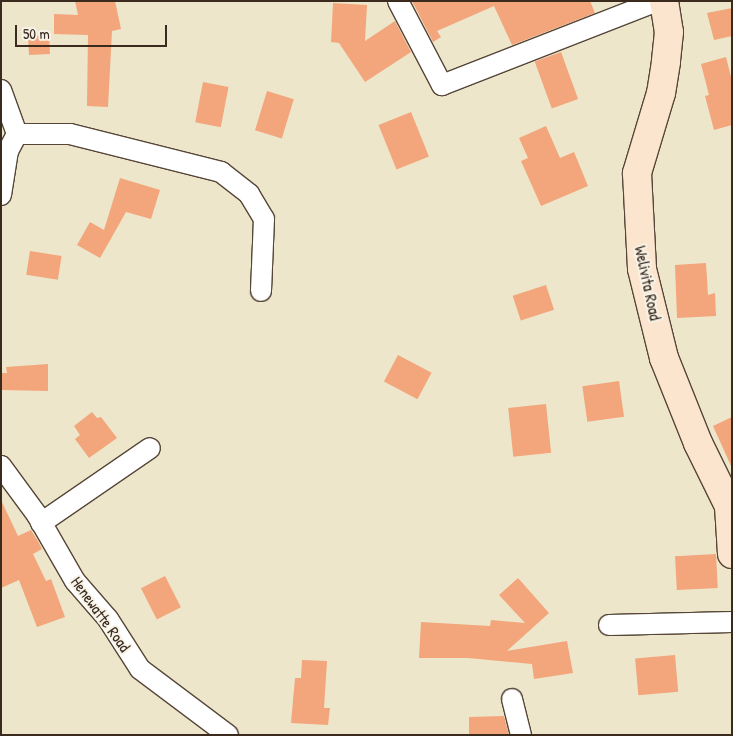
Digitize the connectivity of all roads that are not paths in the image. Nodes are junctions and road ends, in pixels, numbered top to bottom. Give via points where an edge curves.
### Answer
1 (398, 1) edge
2 (658, 1) edge
3 (664, 1) edge
4 (1, 90) edge
5 (17, 134) junction
6 (1, 195) edge
7 (261, 291) dead end
8 (150, 448) dead end
9 (1, 466) edge
10 (730, 505) edge
11 (41, 523) junction
12 (732, 554) edge
13 (732, 622) edge
14 (609, 625) dead end
15 (512, 699) dead end
16 (228, 735) edge
17 (521, 735) edge

1 - 2 street via 442,84
3 - 10 street, Welivita Road via 669,32 666,62 661,93 637,173 641,260 664,358 698,443
4 - 5 street
5 - 6 street via 8,151
5 - 7 street via 70,134 221,172 248,194 264,219
8 - 11 street
9 - 11 street, Henewatte Road
10 - 12 street, Welivita Road
11 - 16 street, Henewatte Road via 75,581 108,619 140,669
13 - 14 street
15 - 17 street

